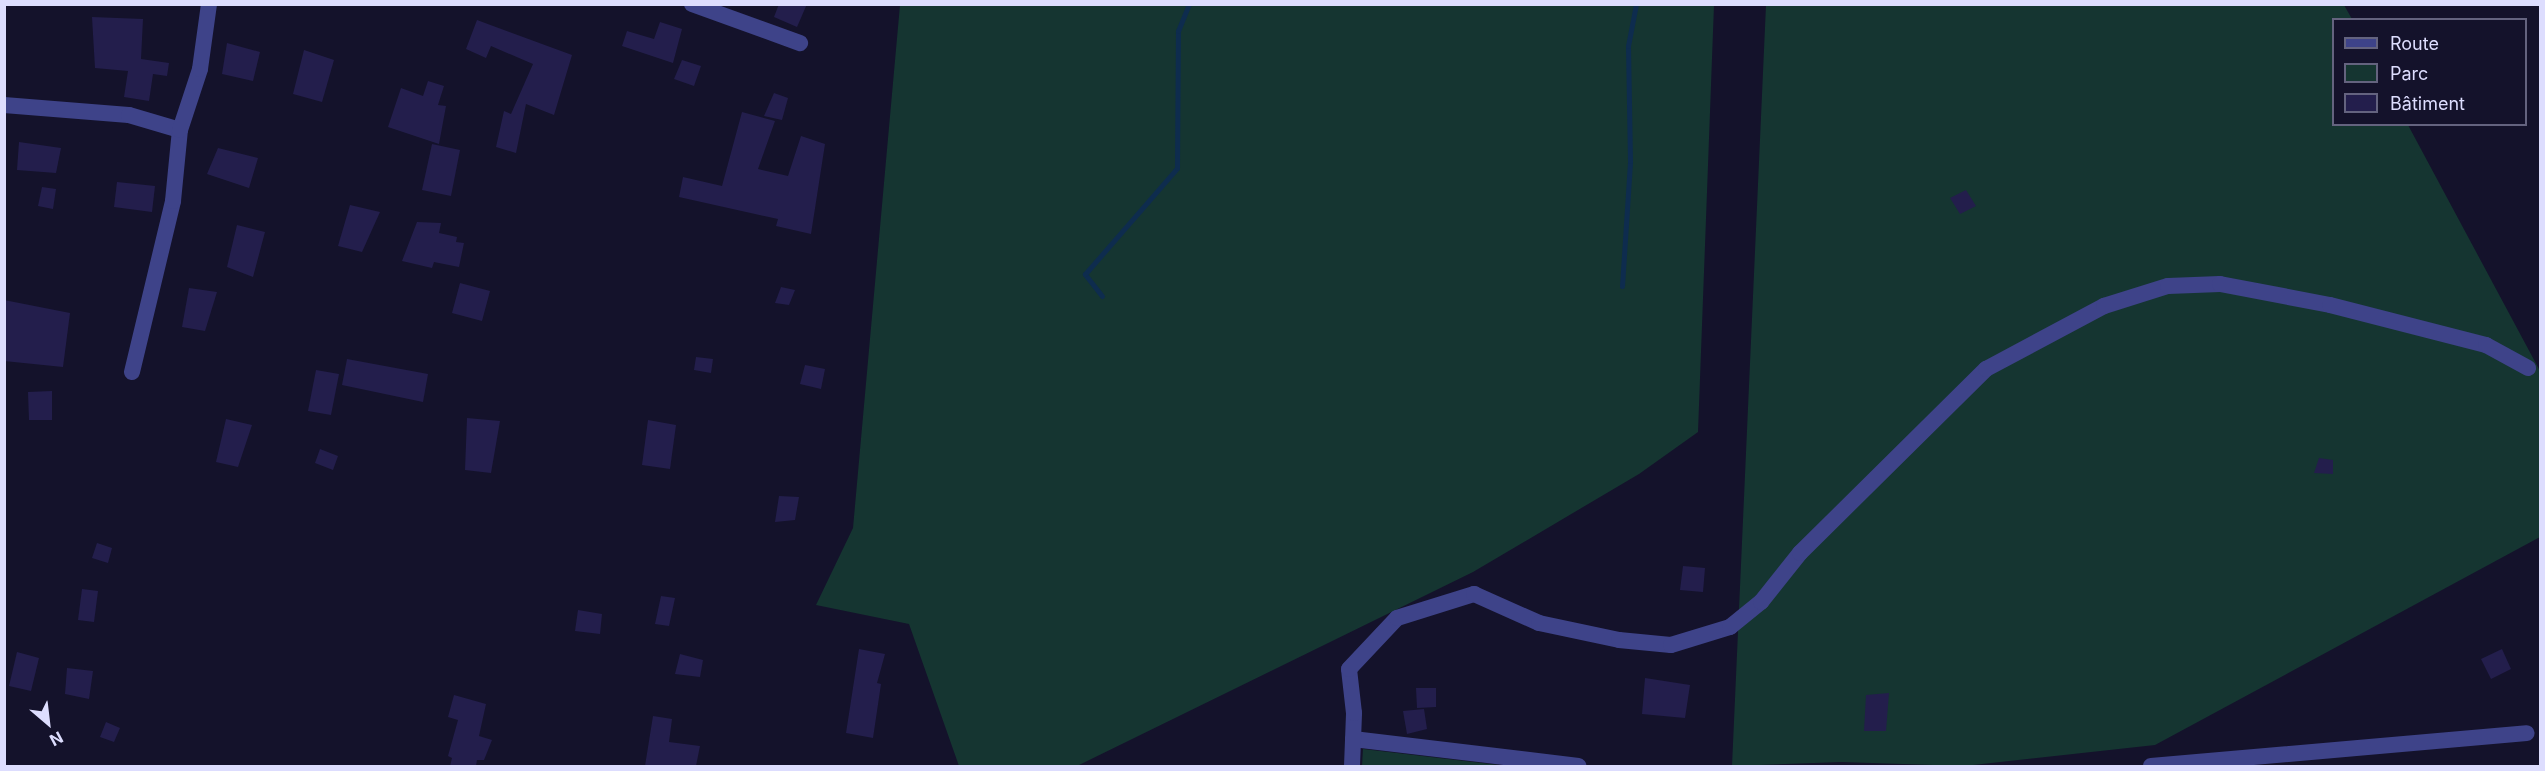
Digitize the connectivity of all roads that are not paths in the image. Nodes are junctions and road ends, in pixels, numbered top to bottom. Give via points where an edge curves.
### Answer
1 (209, 4) edge
2 (692, 4) edge
3 (800, 44) dead end
4 (4, 105) edge
5 (180, 130) junction
6 (2529, 368) dead end
7 (132, 372) dead end
8 (2527, 733) dead end
9 (1353, 739) junction
10 (1352, 766) edge
11 (1578, 766) edge
12 (2151, 766) edge

1 - 5 street via 200,69
2 - 3 street
4 - 5 street via 129,115
5 - 7 street via 172,201
6 - 9 street via 2486,345 2330,305 2220,284 2168,286 2104,306 1986,369 1800,553 1761,602 1730,627 1671,645 1619,640 1539,623 1474,594 1397,618 1349,669
8 - 12 street
9 - 10 street
9 - 11 street

